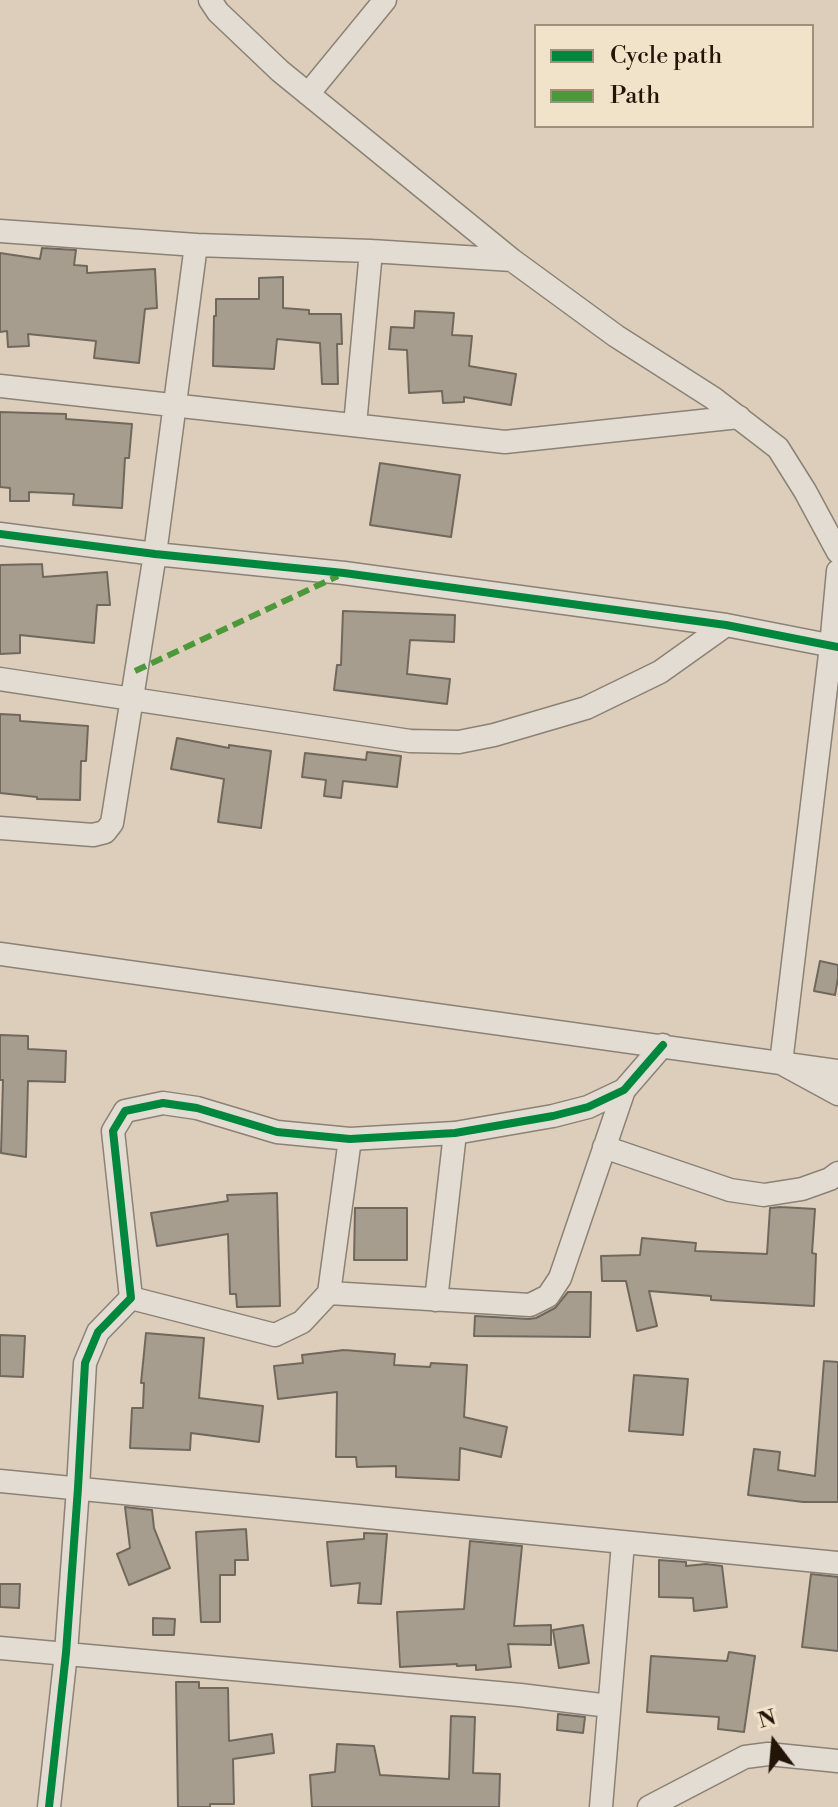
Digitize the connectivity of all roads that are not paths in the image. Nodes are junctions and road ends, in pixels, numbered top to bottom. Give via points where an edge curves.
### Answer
1 (210, 0) edge
2 (385, 0) edge
3 (308, 94) junction
4 (0, 231) edge
5 (196, 245) junction
6 (371, 251) junction
7 (512, 260) junction
8 (0, 386) edge
9 (174, 405) junction
10 (739, 417) junction
11 (355, 425) junction
12 (0, 534) edge
13 (838, 552) edge
14 (155, 554) junction
15 (838, 571) edge
16 (726, 625) junction
17 (834, 647) edge
18 (0, 679) edge
19 (131, 697) junction
20 (0, 828) edge
21 (0, 954) edge
22 (663, 1045) junction
23 (781, 1063) junction
24 (838, 1071) edge
25 (624, 1090) junction
26 (838, 1094) edge
27 (455, 1133) junction
28 (350, 1139) junction
29 (604, 1147) junction
30 (838, 1173) edge
31 (329, 1293) junction
32 (131, 1298) junction
33 (436, 1300) junction
34 (0, 1481) edge
35 (78, 1488) junction
36 (623, 1543) junction
37 (838, 1563) edge
38 (0, 1648) edge
39 (66, 1653) junction
40 (609, 1706) junction
41 (838, 1761) edge
42 (49, 1807) edge
43 (601, 1807) edge
44 (649, 1807) edge

1 - 3 street
2 - 3 street
3 - 7 street
4 - 5 street
5 - 6 street
5 - 9 street
6 - 7 street
6 - 11 street
7 - 10 street
8 - 9 street
9 - 11 street
9 - 14 street
10 - 11 street via 505,442
10 - 13 street via 778,448
12 - 14 street
14 - 16 street via 344,573
14 - 19 street
15 - 17 street
16 - 17 street
16 - 19 street via 660,672 586,708 459,742 410,741
17 - 23 street
18 - 19 street
19 - 20 street via 112,823 105,832
21 - 22 street
22 - 23 street
22 - 25 street
23 - 24 street
23 - 26 street
25 - 27 street via 553,1116
25 - 29 street
27 - 28 street
27 - 33 street
28 - 31 street
28 - 32 street via 277,1132 163,1103 125,1111 113,1131
29 - 30 street via 730,1190 764,1195 802,1189
29 - 33 street via 560,1278 548,1296 530,1305
31 - 32 street via 302,1322 275,1335
31 - 33 street
32 - 35 street via 98,1332 85,1363
34 - 35 street
35 - 36 street
35 - 39 street
36 - 37 street
36 - 40 street
38 - 39 street
39 - 40 street
39 - 42 street
40 - 43 street
41 - 44 street via 745,1757

